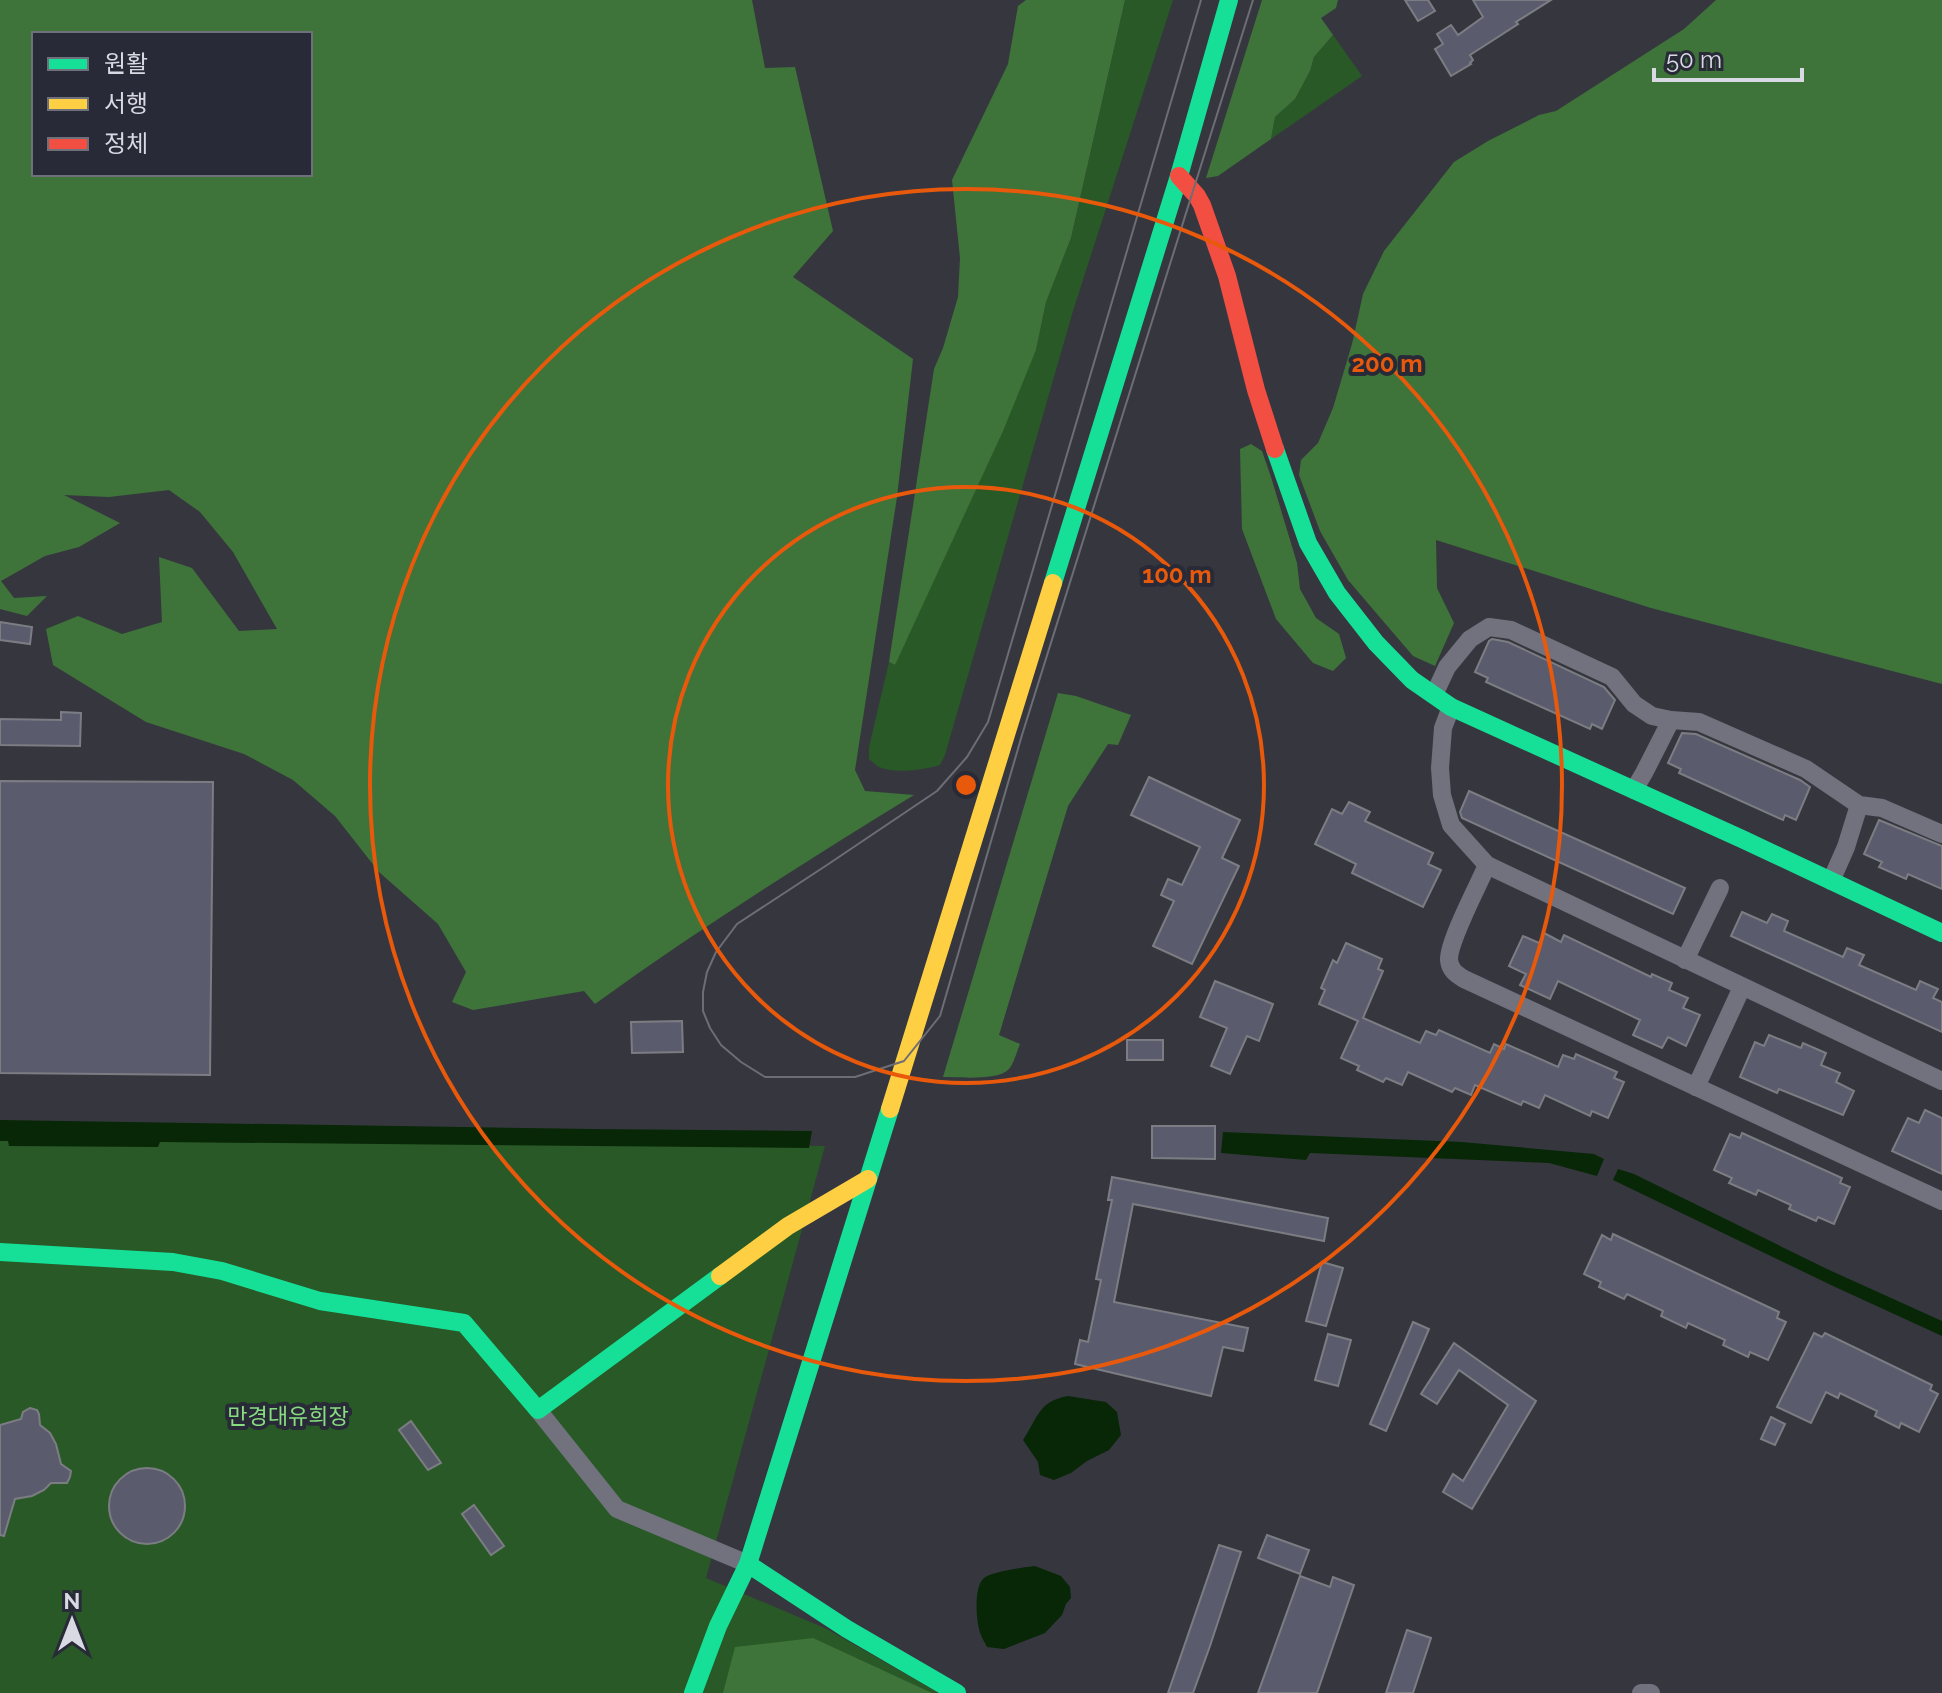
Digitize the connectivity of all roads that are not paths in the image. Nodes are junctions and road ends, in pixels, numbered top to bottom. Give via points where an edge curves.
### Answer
1 (1229, 0) edge
2 (1179, 176) junction
3 (1434, 695) junction
4 (1451, 707) junction
5 (1671, 720) junction
6 (1634, 790) junction
7 (1859, 805) junction
8 (1942, 834) edge
9 (1487, 865) junction
10 (1831, 881) junction
11 (1720, 888) dead end
12 (1942, 933) edge
13 (1685, 960) junction
14 (1742, 987) junction
15 (1942, 1081) edge
16 (1696, 1087) junction
17 (868, 1179) junction
18 (1942, 1201) edge
19 (0, 1252) edge
20 (538, 1410) junction
21 (748, 1564) junction
22 (693, 1693) edge
23 (957, 1693) edge
24 (1641, 1693) edge
25 (1651, 1693) edge

1 - 2 street
2 - 3 street via 1202,205 1227,276 1256,390 1308,543 1337,593 1376,643
2 - 17 street
3 - 4 street
3 - 5 street via 1447,667 1470,639 1489,627 1511,630 1612,677 1634,704
4 - 6 street
4 - 9 street via 1443,728 1442,795 1451,825
5 - 6 street
5 - 7 street via 1699,722 1806,769
6 - 10 street
7 - 8 street via 1882,808
7 - 10 street
9 - 13 street
9 - 16 street via 1451,946 1453,971
10 - 12 street
11 - 13 street
13 - 14 street
14 - 15 street
14 - 16 street
16 - 18 street
17 - 20 street via 788,1226
17 - 21 street
19 - 20 street via 173,1262 320,1301 464,1323
20 - 21 street via 617,1509
21 - 22 street
21 - 23 street
24 - 25 street

